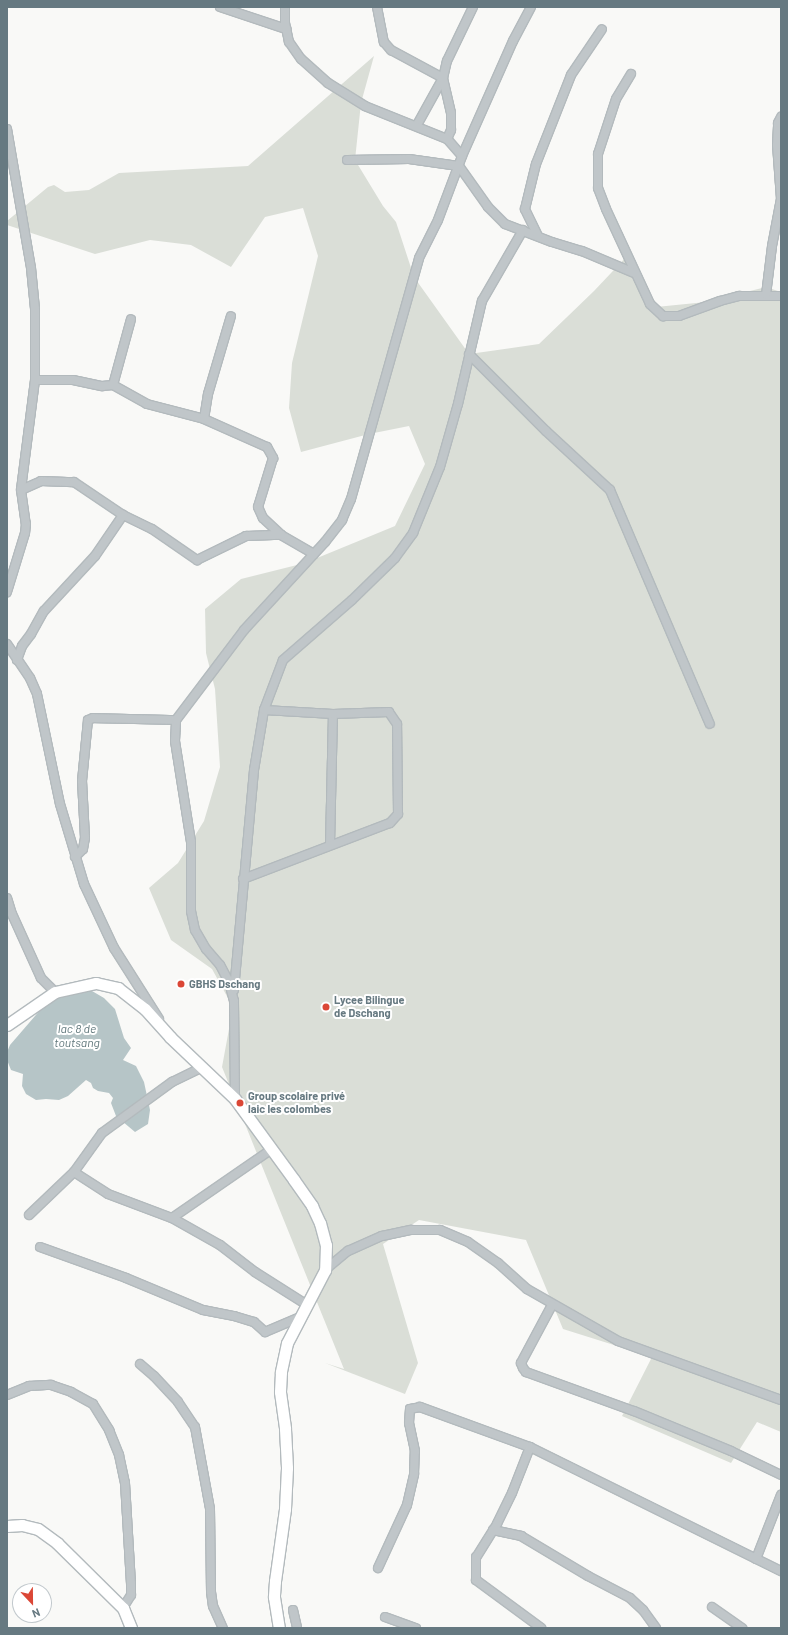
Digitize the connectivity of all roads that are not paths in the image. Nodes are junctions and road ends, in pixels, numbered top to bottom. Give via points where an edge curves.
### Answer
1 (220, 7) edge
2 (285, 7) edge
3 (377, 7) edge
4 (473, 7) edge
5 (531, 7) edge
6 (286, 29) junction
7 (602, 29) dead end
8 (632, 74) dead end
9 (443, 78) junction
10 (781, 117) edge
11 (417, 125) junction
12 (7, 129) edge
13 (447, 139) junction
14 (462, 156) junction
15 (347, 160) dead end
16 (459, 166) junction
17 (523, 230) junction
18 (538, 236) junction
19 (634, 272) junction
20 (766, 295) junction
21 (781, 296) edge
22 (231, 316) dead end
23 (131, 319) dead end
24 (469, 354) junction
25 (35, 380) junction
26 (113, 385) junction
27 (204, 419) junction
28 (21, 490) junction
29 (123, 515) junction
30 (281, 535) junction
31 (314, 554) junction
32 (7, 592) edge
33 (7, 644) edge
34 (17, 660) junction
35 (264, 710) junction
36 (333, 714) junction
37 (176, 720) junction
38 (710, 724) dead end
39 (330, 845) junction
40 (75, 857) junction
41 (243, 879) junction
42 (7, 898) edge
43 (55, 992) junction
44 (234, 1001) junction
45 (7, 1025) edge
46 (170, 1036) junction
47 (203, 1067) junction
48 (235, 1099) junction
49 (272, 1149) junction
50 (74, 1172) junction
51 (29, 1215) dead end
52 (172, 1218) junction
53 (40, 1247) dead end
54 (325, 1270) junction
55 (307, 1305) junction
56 (552, 1305) junction
57 (302, 1317) junction
58 (140, 1364) dead end
59 (7, 1395) edge
60 (781, 1400) edge
61 (530, 1447) junction
62 (781, 1475) edge
63 (781, 1495) edge
64 (7, 1526) edge
65 (493, 1530) junction
66 (756, 1559) junction
67 (378, 1568) dead end
68 (781, 1571) edge
69 (712, 1607) dead end
70 (123, 1608) junction
71 (293, 1610) dead end
72 (385, 1617) dead end
73 (131, 1628) edge
74 (224, 1628) edge
75 (279, 1628) edge
76 (297, 1628) edge
77 (416, 1628) edge
78 (541, 1628) edge
79 (656, 1628) edge
80 (742, 1628) edge

1 - 6 street
2 - 6 street
3 - 9 street via 384,42 391,50
4 - 9 street via 447,61
5 - 14 street via 513,41
6 - 11 street via 289,42 300,59 328,83 365,106
7 - 18 street via 571,75 536,164 525,209
8 - 19 street via 616,99 598,154 598,188
9 - 11 street
9 - 13 street via 451,113 451,130
10 - 20 street via 778,123 777,146 781,198
11 - 13 street
12 - 25 street via 35,309
13 - 14 street
14 - 16 street
15 - 16 street via 409,159
16 - 17 street via 488,207 505,224
16 - 31 street via 438,220 419,258 351,499 342,520
17 - 18 street
17 - 24 street via 482,302
18 - 19 street
19 - 20 street via 650,304 663,316 679,316 740,296
20 - 21 street
22 - 27 street via 208,394
23 - 26 street
24 - 35 street via 440,467 413,533 395,558 352,600 283,660
24 - 38 street via 610,490
25 - 26 street via 73,380 102,386
25 - 28 street
26 - 27 street via 147,404
27 - 30 street via 267,447 273,458 258,507 263,518
28 - 29 street via 41,481 74,482
28 - 32 street via 25,533
29 - 30 street via 152,529 197,560 246,536
29 - 34 street via 95,556 44,611 22,646
30 - 31 street
31 - 37 street via 244,630
33 - 34 street
34 - 40 street via 30,678 37,694 60,804
35 - 36 street
35 - 41 street via 254,770
36 - 39 street
36 - 39 street via 389,712 395,717 398,814 390,823
37 - 40 street via 88,720 82,781 85,838 83,849
37 - 44 street via 175,741 191,842 191,911 195,930 206,949 220,965 229,982
39 - 41 street
40 - 46 street via 103,928
41 - 44 street
42 - 43 street via 41,978
43 - 45 street
43 - 46 street via 96,983 118,988 145,1009
44 - 48 street
46 - 47 street
47 - 48 street
47 - 50 street via 172,1082 102,1133
48 - 49 street
49 - 52 street
49 - 54 street via 312,1206 320,1223 326,1245
50 - 51 street
50 - 52 street via 108,1194
52 - 55 street via 220,1245 255,1272
53 - 57 street via 126,1278 203,1310 254,1322 265,1332
54 - 55 street
54 - 56 street via 348,1251 382,1236 411,1230 440,1230 468,1242 498,1263 527,1289
55 - 57 street
56 - 60 street via 618,1341
56 - 62 street via 521,1363 526,1372 641,1414 731,1451
57 - 75 street via 287,1344 281,1372 280,1392 287,1468 285,1510 274,1597
58 - 74 street via 178,1402 195,1427 210,1509 211,1592
59 - 70 street via 29,1386 51,1385 93,1404 109,1430 119,1455 125,1483 131,1595
61 - 65 street via 512,1493
61 - 66 street
61 - 67 street via 420,1407 410,1409 409,1423 415,1450 414,1474 407,1505
63 - 66 street
64 - 70 street via 27,1526 50,1538 78,1562
65 - 78 street via 476,1557 476,1580
65 - 79 street via 521,1536 630,1598 644,1610
66 - 68 street
69 - 80 street
70 - 73 street
71 - 76 street
72 - 77 street

